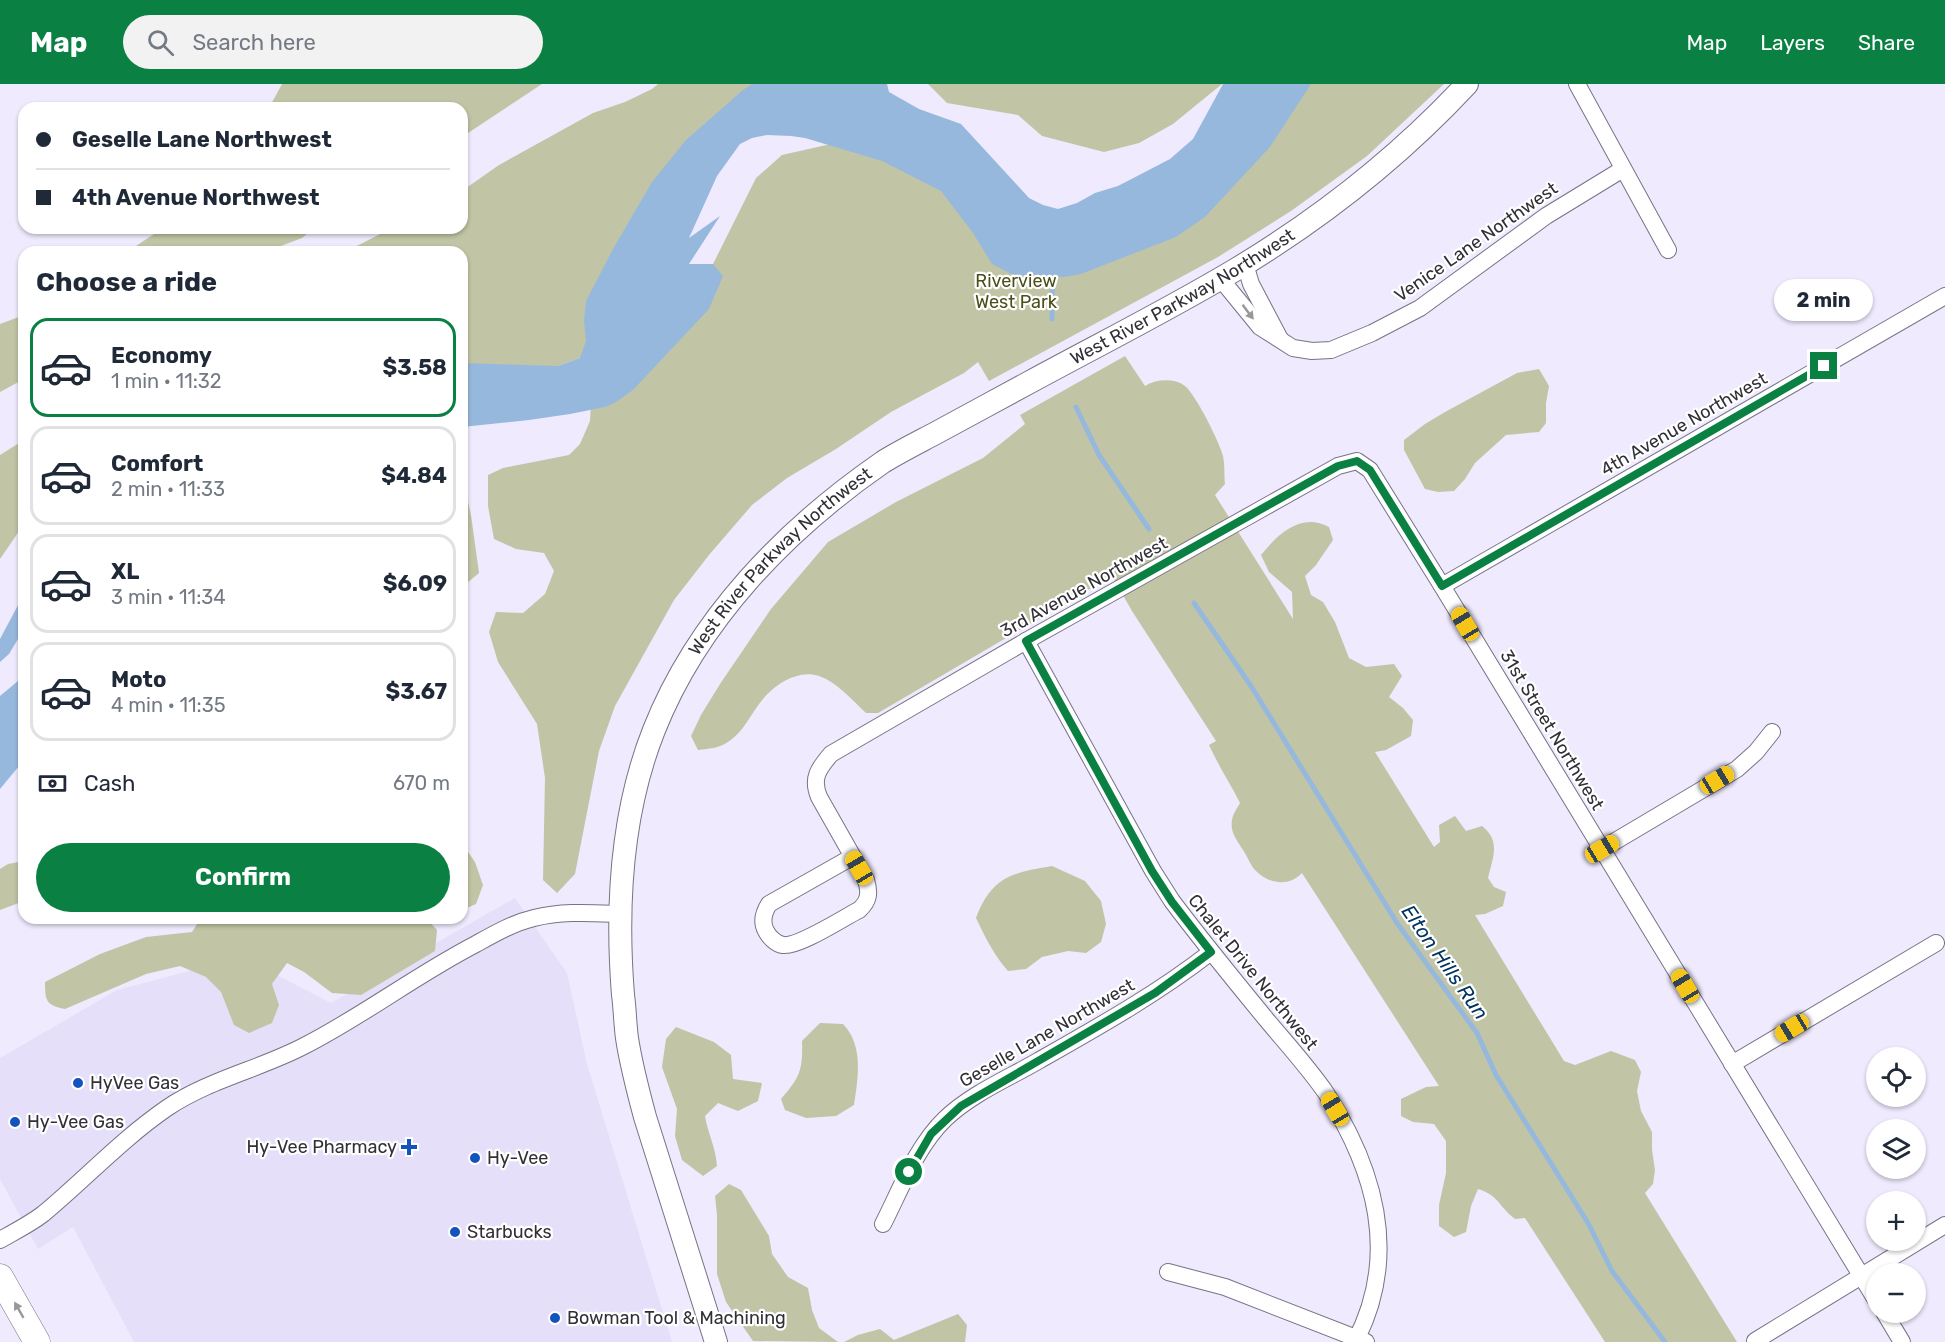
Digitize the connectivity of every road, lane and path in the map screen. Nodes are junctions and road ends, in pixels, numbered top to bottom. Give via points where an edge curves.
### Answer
1 (1467, 84) edge
2 (1577, 84) edge
3 (1623, 169) junction
4 (1668, 250) dead end
5 (1245, 264) junction
6 (1220, 278) junction
7 (1945, 296) edge
8 (1281, 340) junction
9 (1357, 461) joint
10 (1442, 586) junction
11 (1026, 641) junction
12 (1772, 732) dead end
13 (1602, 849) junction
14 (852, 856) junction
15 (620, 914) junction
16 (1936, 943) dead end
17 (1211, 952) junction
18 (1732, 1064) junction
19 (883, 1224) dead end
20 (1945, 1225) edge
21 (0, 1240) edge
22 (1168, 1272) dead end
23 (1862, 1276) junction
24 (0, 1277) edge
25 (1866, 1283) edge
26 (1891, 1323) edge
27 (1360, 1341) edge
28 (1755, 1341) edge
29 (37, 1342) edge
30 (716, 1342) edge
31 (1902, 1342) edge

1 - 5 main road, West River Parkway Northwest via 1341,199
2 - 3 street
3 - 4 street
3 - 8 street, Venice Lane Northwest via 1546,216 1420,308 1372,333 1331,350 1293,348
5 - 6 main road, West River Parkway Northwest
5 - 8 street via 1251,284
6 -> 8 street, Venice Lane Northwest via 1260,327
6 - 15 main road, West River Parkway Northwest via 887,460 827,503 756,572 707,633 654,729 630,817
7 - 10 street, 4th Avenue Northwest
9 - 10 street, 31st Street Northwest via 1370,470
9 - 11 street, 3rd Avenue Northwest via 1338,466
10 - 13 street, 31st Street Northwest
11 - 14 street, 3rd Avenue Northwest via 831,754 817,772 815,786
11 - 17 street, Chalet Drive Northwest via 1152,871
12 - 13 street via 1737,769
13 - 18 street, 31st Street Northwest
14 - 14 street via 869,889 863,906 800,942 785,945 772,939 763,921 769,904
15 - 21 street via 567,913 533,919 498,932 303,1047 170,1106 42,1214
15 - 30 main road, West River Parkway Northwest via 627,1036 636,1081
16 - 18 street
17 - 19 street, Geselle Lane Northwest via 1155,993 953,1112 931,1134
17 - 27 street, Chalet Drive Northwest via 1324,1091 1363,1161 1374,1198 1379,1267
18 - 23 street, 31st Street Northwest
20 - 23 street
22 - 27 street via 1225,1287
23 - 25 street, 31st Street Northwest
23 - 28 street
29 -> 24 main road
26 - 31 street

